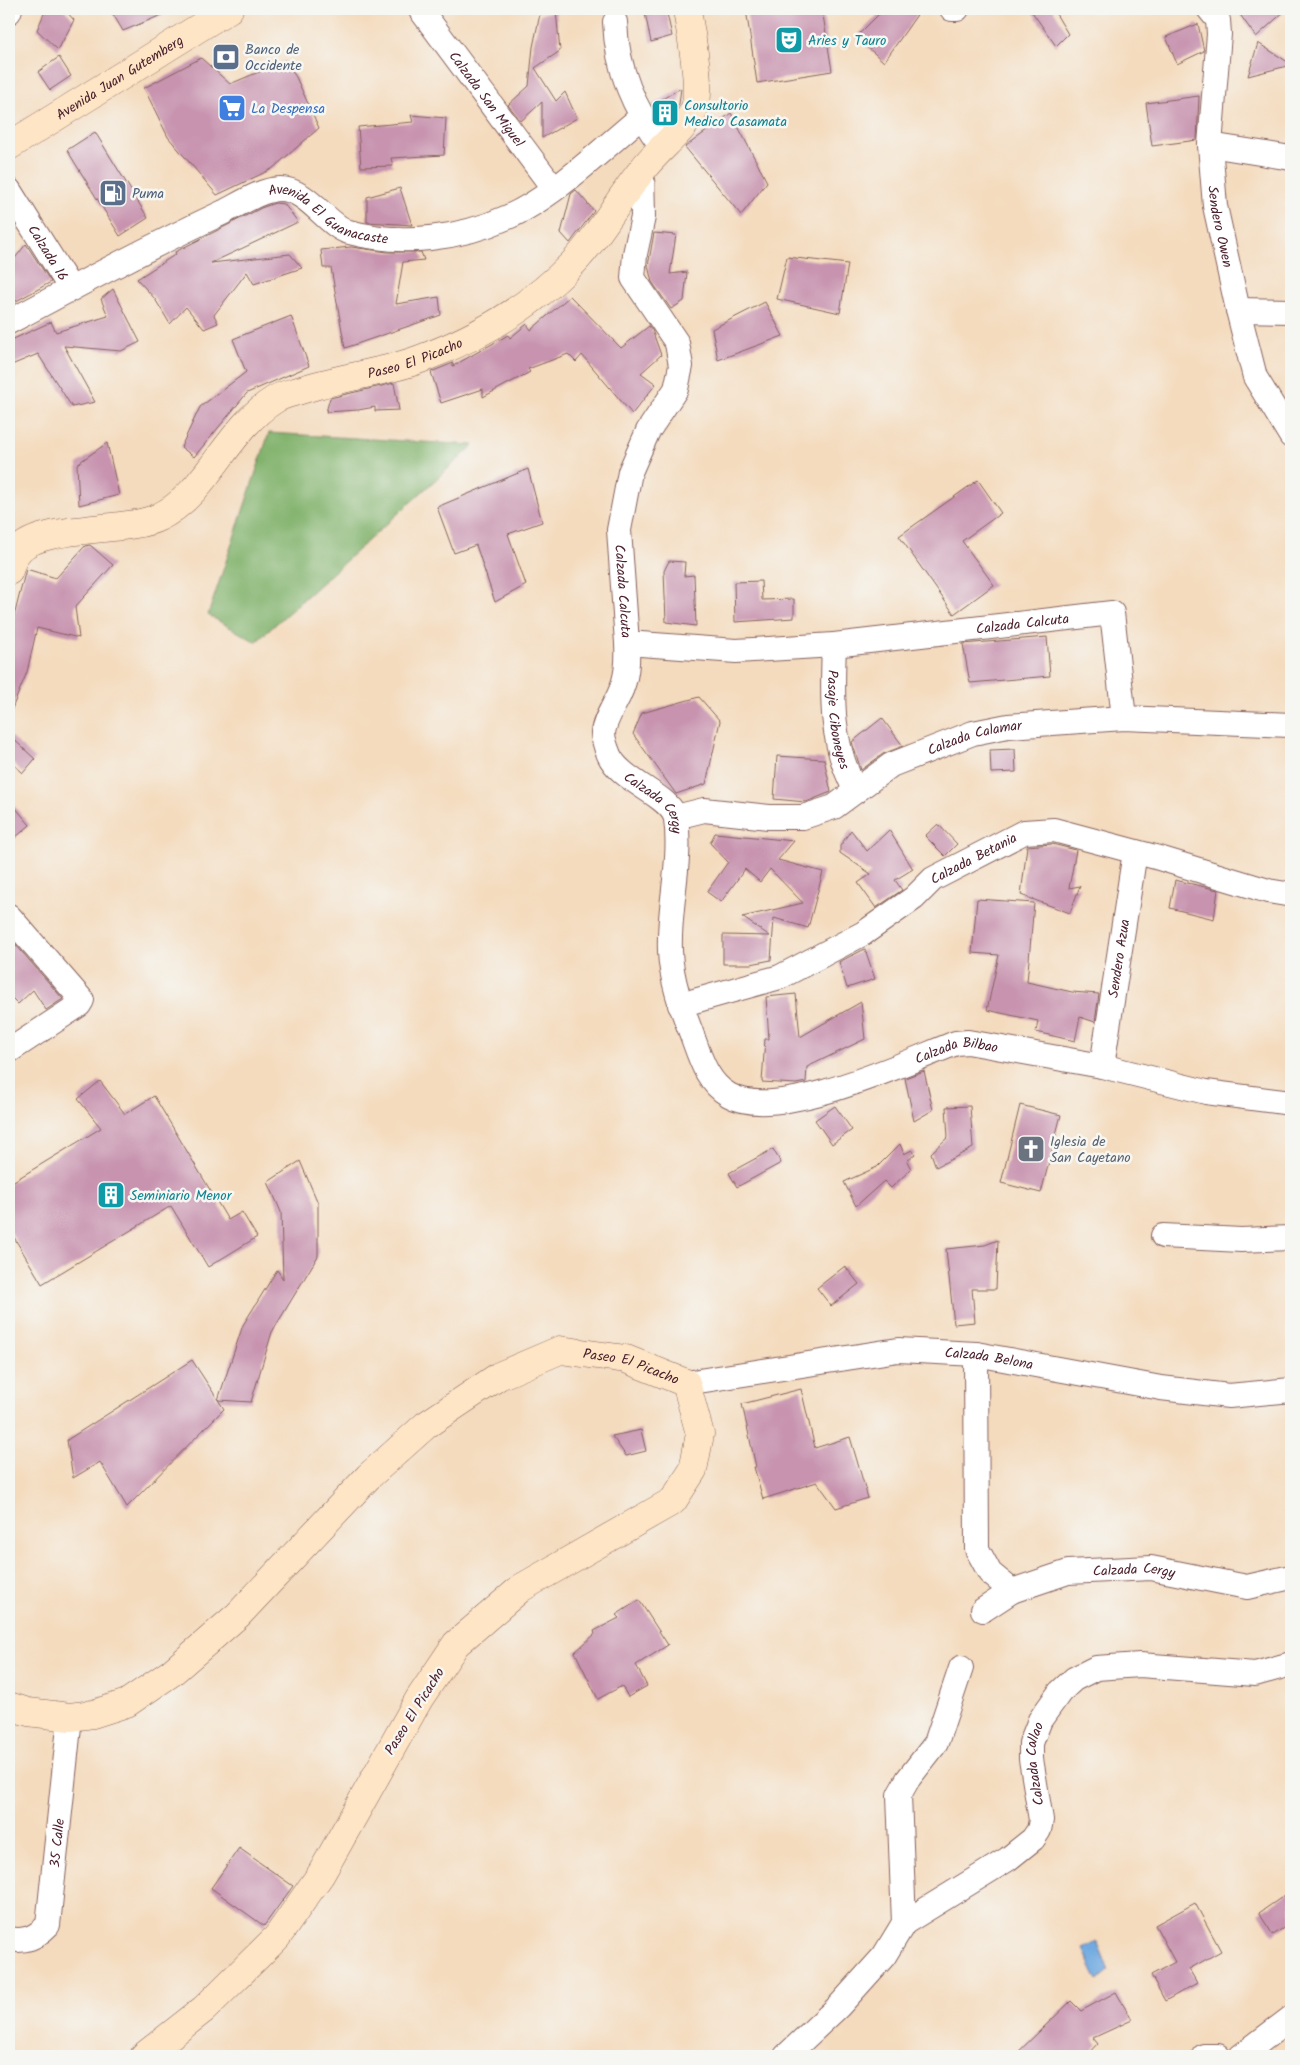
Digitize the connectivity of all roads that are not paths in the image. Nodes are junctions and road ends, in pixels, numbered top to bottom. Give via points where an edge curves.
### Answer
1 (10, 9) edge
2 (229, 9) edge
3 (420, 9) edge
4 (687, 9) edge
5 (952, 9) edge
6 (957, 9) edge
7 (1209, 9) edge
8 (9, 12) edge
9 (615, 22) dead end
10 (641, 117) junction
11 (1210, 145) junction
12 (9, 146) edge
13 (662, 147) junction
14 (1291, 158) edge
15 (642, 169) junction
16 (554, 189) junction
17 (9, 190) edge
18 (71, 288) junction
19 (1238, 310) junction
20 (1291, 312) edge
21 (9, 322) edge
22 (1291, 436) edge
23 (9, 572) edge
24 (627, 644) junction
25 (834, 645) junction
26 (1124, 718) junction
27 (1291, 724) edge
28 (856, 791) junction
29 (676, 817) junction
30 (1135, 852) junction
31 (1290, 894) edge
32 (9, 916) edge
33 (680, 1005) junction
34 (9, 1052) edge
35 (1102, 1066) junction
36 (1291, 1103) edge
37 (1163, 1236) dead end
38 (1291, 1238) edge
39 (976, 1354) junction
40 (686, 1383) junction
41 (1291, 1390) edge
42 (1291, 1577) edge
43 (1012, 1591) junction
44 (982, 1610) dead end
45 (1291, 1664) edge
46 (961, 1668) dead end
47 (9, 1706) edge
48 (70, 1717) junction
49 (904, 1923) junction
50 (9, 1940) edge
51 (1291, 2018) edge
52 (144, 2056) edge
53 (786, 2056) edge
54 (1204, 2056) edge
55 (1218, 2056) edge
56 (1241, 2056) edge

1 - 8 street
2 - 12 street, Avenida Juan Gutemberg
3 - 16 street, Calzada San Miguel
4 - 13 street, Paseo El Picacho via 697,77 695,108
5 - 6 street
7 - 11 street, Sendero Owen via 1218,20 1219,34
9 - 10 street via 616,50
10 - 13 street
10 - 16 street, Avenida El Guanacaste
11 - 14 street
11 - 19 street, Sendero Owen via 1215,206
13 - 15 street, Paseo El Picacho
15 - 23 street, Paseo El Picacho via 575,261 512,314 425,358 384,371 320,383 275,398 231,439 208,473 182,500 159,518 30,541 19,549
15 - 24 street, Calzada Calcuta via 643,217 633,278 676,344 681,366 676,389 648,430 630,472 618,530
16 - 18 street, Avenida El Guanacaste via 509,217 460,235 418,239 378,239 346,231 291,190 271,190
17 - 18 street, Calzada 16
18 - 21 street, Avenida El Guanacaste
19 - 20 street
19 - 22 street, Sendero Owen via 1255,377
24 - 25 street, Calzada Calcuta via 736,651
24 - 29 street, Calzada Cergy via 629,664 603,734 610,757 620,769 630,780 666,802
25 - 26 street, Calzada Calcuta via 1112,613
25 - 28 street, Pasaje Ciboneyes via 832,720 841,759
26 - 27 street, Calzada Calamar
26 - 28 street, Calzada Calamar via 1008,726 973,733 891,765
28 - 29 street, Calzada Calamar via 834,807 803,817 704,810
29 - 33 street, Calzada Cergy via 670,952
30 - 31 street, Calzada Betania via 1268,891
30 - 33 street, Calzada Betania via 1054,830 1024,832 933,879 914,898 864,933 780,977
30 - 35 street, Sendero Azua
32 - 34 street via 82,1000
33 - 35 street, Calzada Bilbao via 712,1081 729,1095 748,1102 782,1101 821,1094 956,1043 968,1042
35 - 36 street, Calzada Bilbao via 1206,1092
37 - 38 street via 1241,1240
39 - 40 street, Calzada Belona via 898,1350
39 - 41 street, Calzada Belona via 1161,1388 1230,1396
39 - 43 street via 977,1549 990,1573
40 - 48 street, Paseo El Picacho via 626,1359 560,1350 499,1376 426,1425 369,1476 238,1615 171,1673 127,1703 93,1714
40 - 52 street, Paseo El Picacho via 700,1434 693,1470 673,1501 521,1588 456,1644 419,1699 322,1874 278,1937 204,2009
42 - 43 street, Calzada Cergy via 1247,1587 1151,1568 1068,1572
43 - 44 street, Calzada Cergy
45 - 49 street, Calzada Callao via 1255,1674 1140,1665 1096,1668 1074,1679 1040,1720 1031,1743 1041,1820 1033,1839 1008,1859
46 - 49 street via 936,1743 899,1795
47 - 48 street, Paseo El Picacho via 28,1712
48 - 50 street, 35 Calle via 48,1926 36,1937 21,1942
49 - 53 street, Calzada Callao via 884,1956 839,2006
51 - 56 street
54 - 55 street

